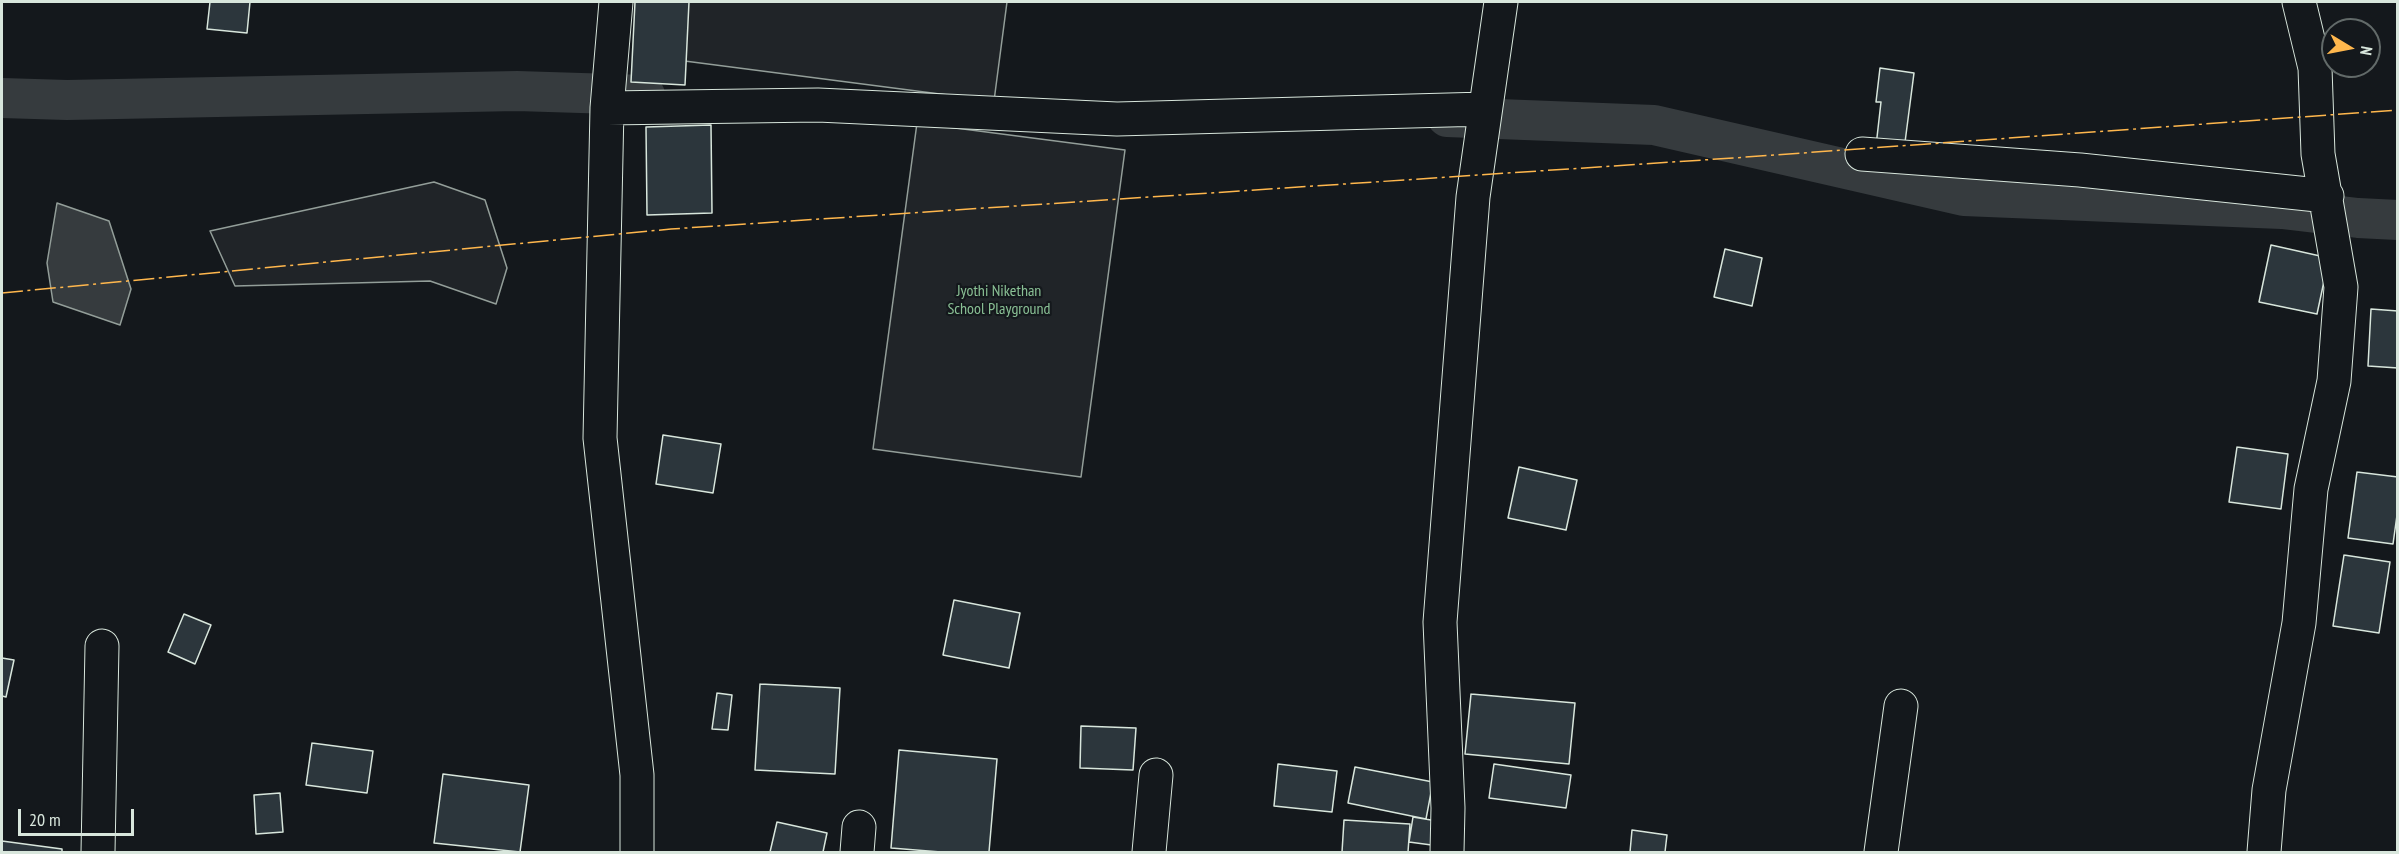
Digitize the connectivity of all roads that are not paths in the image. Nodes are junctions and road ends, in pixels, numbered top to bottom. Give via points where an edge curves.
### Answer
1 (616, 2) edge
2 (1500, 2) edge
3 (2299, 2) edge
4 (608, 94) junction
5 (1483, 119) junction
6 (1862, 154) dead end
7 (2330, 217) junction
8 (102, 646) dead end
9 (1902, 706) dead end
10 (1156, 775) dead end
11 (98, 852) edge
12 (637, 852) edge
13 (1149, 852) edge
14 (1447, 852) edge
15 (1881, 852) edge
16 (2264, 852) edge

1 - 4 street
2 - 5 street
3 - 7 street via 2315,68 2318,154
4 - 5 street via 1117,119
4 - 12 street via 600,438 636,775
5 - 14 street via 1473,197 1440,622
6 - 7 street via 2080,170
7 - 16 street via 2341,287 2334,381 2311,489 2299,623 2269,790
8 - 11 street
9 - 15 street
10 - 13 street

